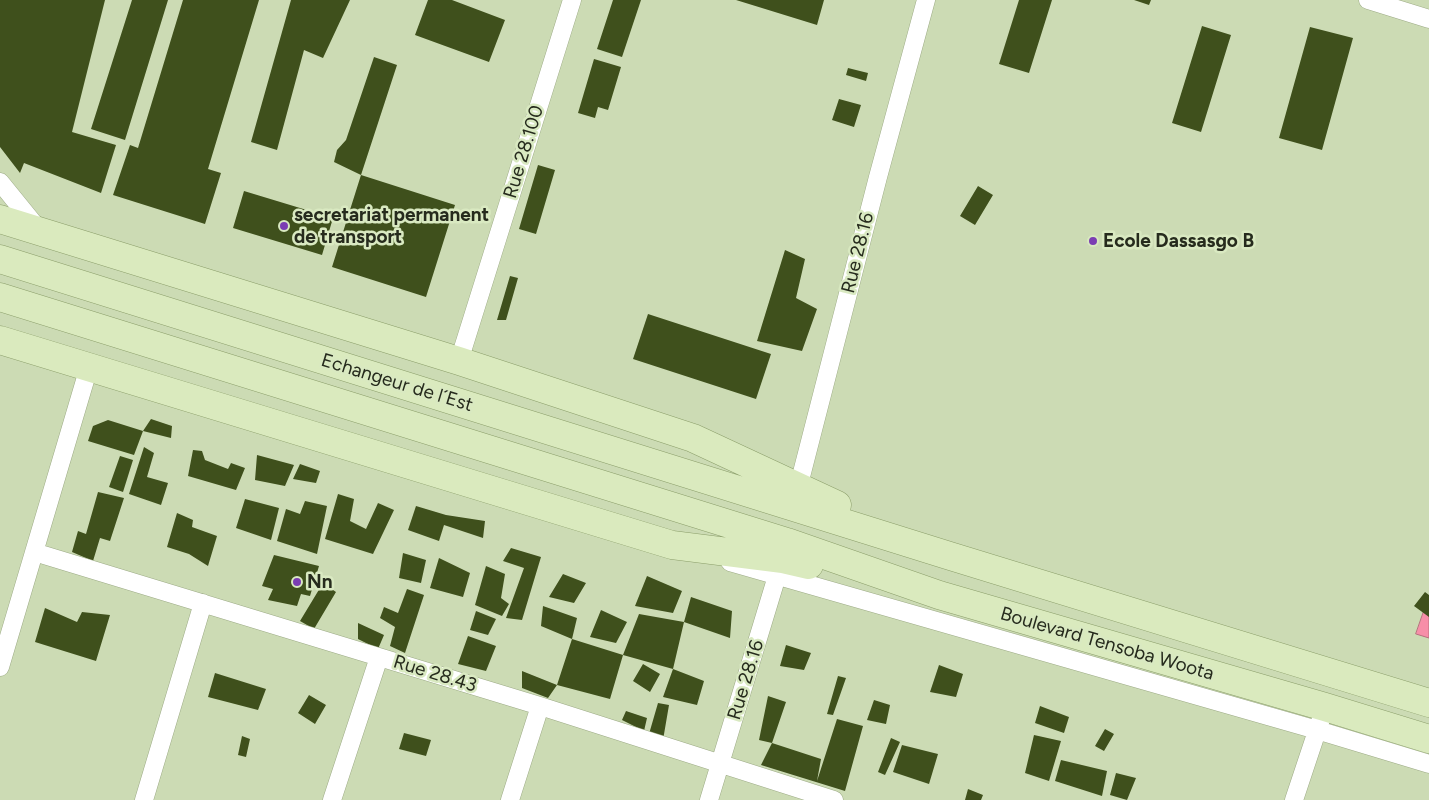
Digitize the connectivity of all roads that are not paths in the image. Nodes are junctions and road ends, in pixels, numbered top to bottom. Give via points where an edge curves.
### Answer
1 (926, 0) edge
2 (1368, 0) edge
3 (566, 2) edge
4 (1429, 19) edge
5 (0, 182) edge
6 (0, 219) edge
7 (41, 232) junction
8 (0, 259) edge
9 (0, 297) edge
10 (0, 340) edge
11 (459, 361) junction
12 (89, 367) junction
13 (796, 497) junction
14 (34, 552) junction
15 (782, 559) junction
16 (203, 604) junction
17 (379, 657) junction
18 (0, 667) edge
19 (1429, 703) edge
20 (540, 706) junction
21 (1321, 718) junction
22 (1429, 738) edge
23 (721, 764) junction
24 (1429, 764) edge
25 (144, 800) edge
26 (332, 800) edge
27 (510, 800) edge
28 (709, 800) edge
29 (834, 800) edge
30 (1294, 800) edge

1 - 13 street, Rue 28.16
2 - 4 street
3 - 11 street, Rue 28.100
5 - 7 street
6 - 7 main road
7 - 11 main road
8 - 13 main road, Echangeur de l´Est
9 - 15 main road, Echangeur de l´Est
10 - 12 main road
11 - 13 main road via 693,438
12 - 14 street
12 - 15 main road via 672,545
13 - 19 main road, Boulevard Tensoba Woota via 950,556
14 - 16 street, Rue 28.43
14 - 18 street
15 - 21 street
15 - 21 main road, Boulevard Tensoba Woota via 939,595
15 - 23 street, Rue 28.16
16 - 17 street, Rue 28.43
16 - 25 street
17 - 20 street, Rue 28.43
17 - 26 street
20 - 23 street, Rue 28.43
20 - 27 street
21 - 22 main road, Boulevard Tensoba Woota
21 - 24 street
21 - 30 street
23 - 28 street, Rue 28.16
23 - 29 street, Rue 28.43

